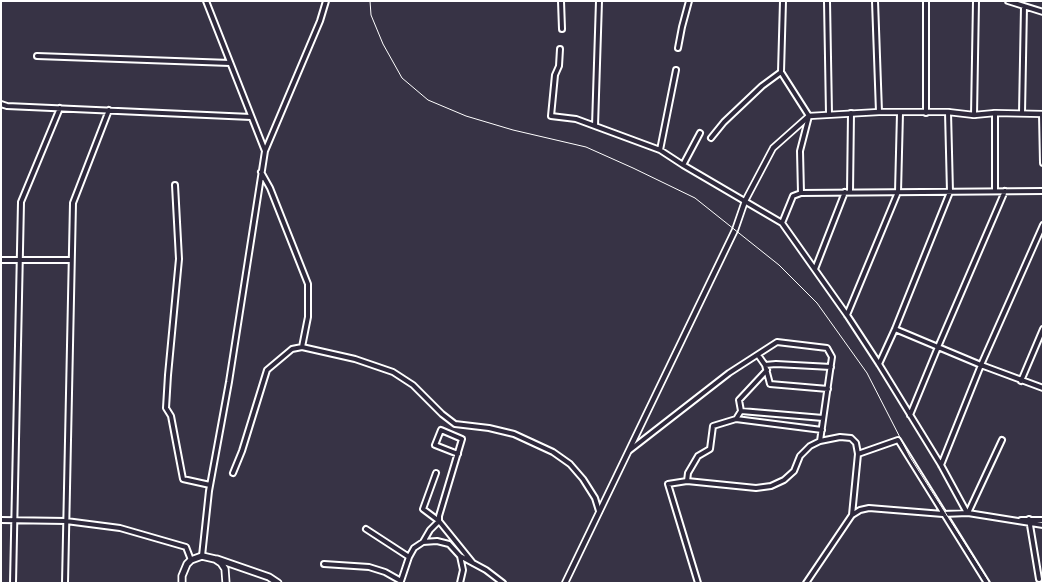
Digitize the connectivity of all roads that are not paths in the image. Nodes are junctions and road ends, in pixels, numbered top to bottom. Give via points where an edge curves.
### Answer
1 (206, 1) edge
2 (326, 1) edge
3 (561, 1) edge
4 (598, 1) edge
5 (689, 1) edge
6 (783, 1) edge
7 (827, 1) edge
8 (875, 1) edge
9 (926, 1) edge
10 (976, 1) edge
11 (1008, 1) edge
12 (1024, 6) junction
13 (1043, 12) edge
14 (562, 29) dead end
15 (678, 48) dead end
16 (560, 49) dead end
17 (36, 56) dead end
18 (230, 63) junction
19 (676, 70) dead end
20 (781, 72) junction
21 (1, 104) edge
22 (60, 108) junction
23 (109, 110) junction
24 (878, 112) junction
25 (948, 112) junction
26 (851, 113) junction
27 (900, 113) junction
28 (926, 113) junction
29 (995, 113) junction
30 (1022, 113) junction
31 (829, 114) junction
32 (1042, 114) edge
33 (974, 115) junction
34 (809, 116) junction
35 (251, 117) junction
36 (595, 126) junction
37 (700, 133) dead end
38 (711, 138) dead end
39 (660, 150) junction
40 (265, 151) junction
41 (1043, 163) edge
42 (683, 165) junction
43 (261, 172) junction
44 (175, 185) dead end
45 (995, 191) junction
46 (1005, 191) junction
47 (1043, 191) edge
48 (848, 192) junction
49 (898, 192) junction
50 (950, 192) junction
51 (801, 193) junction
52 (745, 201) junction
53 (782, 222) junction
54 (1043, 225) edge
55 (1, 260) edge
56 (20, 260) junction
57 (71, 260) junction
58 (815, 269) junction
59 (847, 315) junction
60 (895, 329) junction
61 (1043, 329) edge
62 (302, 347) junction
63 (938, 347) junction
64 (758, 355) junction
65 (879, 364) junction
66 (765, 365) junction
67 (981, 365) junction
68 (831, 367) junction
69 (767, 370) junction
70 (1021, 381) junction
71 (1043, 388) edge
72 (828, 389) junction
73 (741, 412) junction
74 (910, 415) junction
75 (823, 418) junction
76 (736, 419) junction
77 (822, 430) junction
78 (1002, 440) dead end
79 (820, 441) junction
80 (628, 451) junction
81 (458, 454) junction
82 (858, 454) junction
83 (941, 465) junction
84 (233, 473) dead end
85 (436, 473) dead end
86 (687, 481) junction
87 (210, 485) junction
88 (599, 511) junction
89 (968, 513) junction
90 (943, 514) junction
91 (852, 515) junction
92 (1043, 516) edge
93 (1, 520) edge
94 (15, 520) junction
95 (1042, 520) edge
96 (66, 521) junction
97 (440, 521) junction
98 (1029, 521) junction
99 (1042, 525) edge
100 (366, 529) dead end
101 (423, 542) junction
102 (205, 556) junction
103 (460, 556) junction
104 (409, 557) junction
105 (191, 560) junction
106 (473, 563) junction
107 (324, 564) dead end
108 (1039, 579) dead end
109 (182, 582) edge
110 (401, 582) edge
111 (13, 583) edge
112 (65, 583) edge
113 (226, 583) edge
114 (278, 583) edge
115 (460, 583) edge
116 (503, 583) edge
117 (565, 583) edge
118 (698, 583) edge
119 (806, 583) edge
120 (987, 583) edge

1 - 18 street
2 - 40 street
3 - 14 street
4 - 36 street
5 - 15 street
6 - 20 street
7 - 31 street
8 - 24 street
9 - 28 street
10 - 33 street
11 - 12 street
12 - 13 street
12 - 30 street
16 - 36 street via 552,116 576,119
17 - 18 street
18 - 35 street
19 - 39 street
20 - 34 street
20 - 38 street via 762,86
21 - 22 street
22 - 23 street
22 - 56 street via 21,202
23 - 35 street
23 - 57 street via 72,203
24 - 26 street
24 - 27 street
25 - 28 street
25 - 33 street
25 - 50 street
26 - 31 street
26 - 48 street
27 - 28 street
27 - 49 street
29 - 30 street
29 - 33 street
29 - 45 street
30 - 32 street
31 - 34 street
32 - 41 street
34 - 51 street via 800,151
34 - 52 street via 773,148
35 - 40 street
36 - 39 street
37 - 42 street
39 - 42 street
40 - 43 street
42 - 52 street
43 - 62 street via 308,284 308,317
43 - 87 street
44 - 87 street via 179,259 166,408 171,416 183,478
45 - 46 street
45 - 50 street
46 - 47 street
46 - 63 street
48 - 49 street
48 - 51 street
48 - 58 street
49 - 50 street
49 - 59 street
50 - 60 street
51 - 53 street via 793,196
52 - 53 street
52 - 80 street via 735,230
53 - 58 street
54 - 67 street
55 - 56 street
56 - 57 street
56 - 94 street
57 - 96 street
58 - 59 street
59 - 65 street
60 - 63 street
60 - 65 street
61 - 70 street
62 - 84 street via 292,349 266,370
62 - 88 street via 393,372 413,385 455,424 514,434 553,452 583,479
63 - 67 street
63 - 74 street
64 - 66 street
64 - 68 street via 777,342 827,348 832,357
64 - 80 street via 729,373
65 - 74 street
66 - 68 street
66 - 69 street
67 - 70 street
67 - 83 street
68 - 72 street
69 - 72 street via 770,384
69 - 73 street via 739,400
70 - 71 street
72 - 75 street
73 - 75 street
73 - 76 street
74 - 83 street
75 - 77 street
76 - 77 street
76 - 86 street via 713,426 710,448 698,456
77 - 79 street
78 - 89 street
79 - 82 street via 851,438 856,443
79 - 86 street via 800,456 794,471 771,486 756,488
80 - 88 street
81 - 81 street via 462,439 441,430 435,445
81 - 97 street
82 - 90 street via 898,440
82 - 91 street
83 - 89 street
85 - 97 street via 423,509
86 - 118 street via 668,484
87 - 102 street
88 - 117 street
89 - 90 street
89 - 98 street
90 - 91 street via 869,508
90 - 120 street
91 - 119 street
92 - 95 street
93 - 94 street
94 - 96 street
94 - 111 street
95 - 98 street
95 - 99 street
96 - 105 street via 120,528 186,547
96 - 112 street
97 - 101 street
97 - 106 street
98 - 99 street
98 - 108 street
100 - 104 street
101 - 103 street via 449,544
101 - 104 street
102 - 105 main road
102 - 113 main road via 221,563
102 - 114 main road via 269,577
103 - 106 street
103 - 115 street via 463,570
104 - 110 street
105 - 109 main road via 183,570
106 - 116 street
107 - 110 street via 369,566

